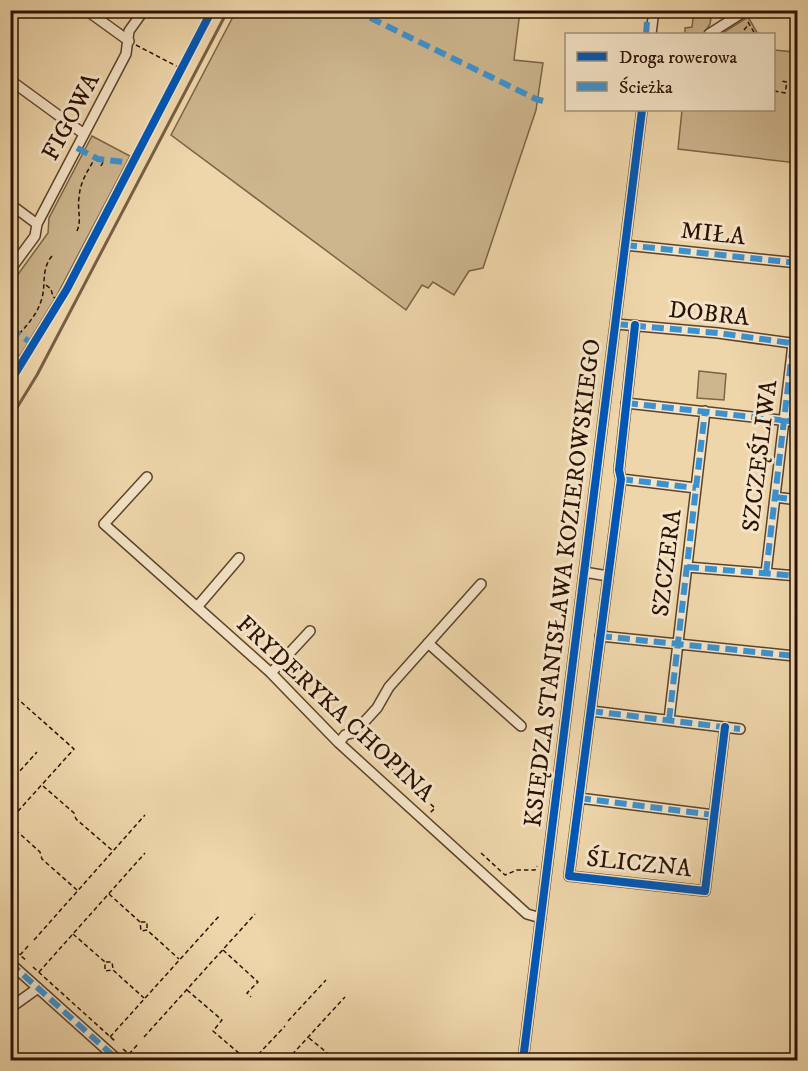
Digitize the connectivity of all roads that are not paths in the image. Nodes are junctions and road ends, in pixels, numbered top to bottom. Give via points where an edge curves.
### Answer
1 (86, 10) edge
2 (144, 10) edge
3 (654, 10) edge
4 (742, 13) road end
5 (651, 33) edge
6 (711, 33) edge
7 (129, 41) junction
8 (10, 80) edge
9 (642, 111) edge
10 (84, 135) junction
11 (10, 204) edge
12 (37, 224) junction
13 (625, 245) junction
14 (798, 263) edge
15 (10, 270) edge
16 (616, 324) junction
17 (635, 326) junction
18 (795, 344) edge
19 (626, 404) junction
20 (705, 411) junction
21 (783, 420) junction
22 (798, 422) edge
23 (147, 477) dead end
24 (621, 479) junction
25 (696, 489) junction
26 (775, 497) junction
27 (798, 500) edge
28 (239, 558) dead end
29 (687, 567) junction
30 (584, 572) junction
31 (766, 573) junction
32 (608, 576) junction
33 (798, 576) edge
34 (482, 584) dead end
35 (196, 607) junction
36 (310, 631) dead end
37 (600, 636) junction
38 (428, 643) junction
39 (678, 644) junction
40 (795, 656) dead end
41 (271, 673) junction
42 (591, 711) junction
43 (669, 720) junction
44 (521, 726) dead end
45 (725, 727) junction
46 (740, 729) dead end
47 (339, 743) junction
48 (579, 798) junction
49 (714, 815) junction
50 (541, 918) junction
51 (10, 963) edge
52 (38, 988) junction
53 (10, 1008) edge
54 (118, 1060) edge
55 (523, 1060) edge

1 - 7 street
2 - 7 street, FIGOWA via 129,31
3 - 5 street
4 - 6 street
7 - 10 street, FIGOWA
8 - 10 street
9 - 13 street, KSIĘDZA STANISŁAWA KOZIEROWSKIEGO
10 - 12 street, FIGOWA
11 - 12 street
12 - 15 street, FIGOWA via 35,236
13 - 14 street, MIŁA
13 - 16 street, KSIĘDZA STANISŁAWA KOZIEROWSKIEGO
16 - 17 street, DOBRA
16 - 30 street, KSIĘDZA STANISŁAWA KOZIEROWSKIEGO
17 - 18 street, DOBRA
17 - 19 street
18 - 21 street, SZCZĘŚLIWA
19 - 20 street
19 - 24 street
20 - 21 street
20 - 25 street, SZCZERA
21 - 22 street
21 - 26 street, SZCZĘŚLIWA
23 - 35 street, FRYDERYKA CHOPINA via 104,524
24 - 25 street
24 - 32 street
25 - 29 street, SZCZERA
26 - 27 street
26 - 31 street, SZCZĘŚLIWA
28 - 35 street
29 - 31 street
29 - 39 street, SZCZERA
30 - 32 street
30 - 50 street, KSIĘDZA STANISŁAWA KOZIEROWSKIEGO
31 - 33 street
32 - 37 street
34 - 38 street
35 - 41 street, FRYDERYKA CHOPINA
36 - 41 street
37 - 39 street
37 - 42 street
38 - 44 street
38 - 47 street via 389,687 377,708
39 - 40 street
39 - 43 street, SZCZERA
41 - 47 street, FRYDERYKA CHOPINA
42 - 43 street
42 - 48 street
43 - 45 street
45 - 46 street
45 - 49 street
47 - 50 street, FRYDERYKA CHOPINA via 527,914
48 - 49 street
48 - 49 street, ŚLICZNA via 569,876 705,891
50 - 55 street, KSIĘDZA STANISŁAWA KOZIEROWSKIEGO
51 - 52 street
52 - 53 street
52 - 54 street

